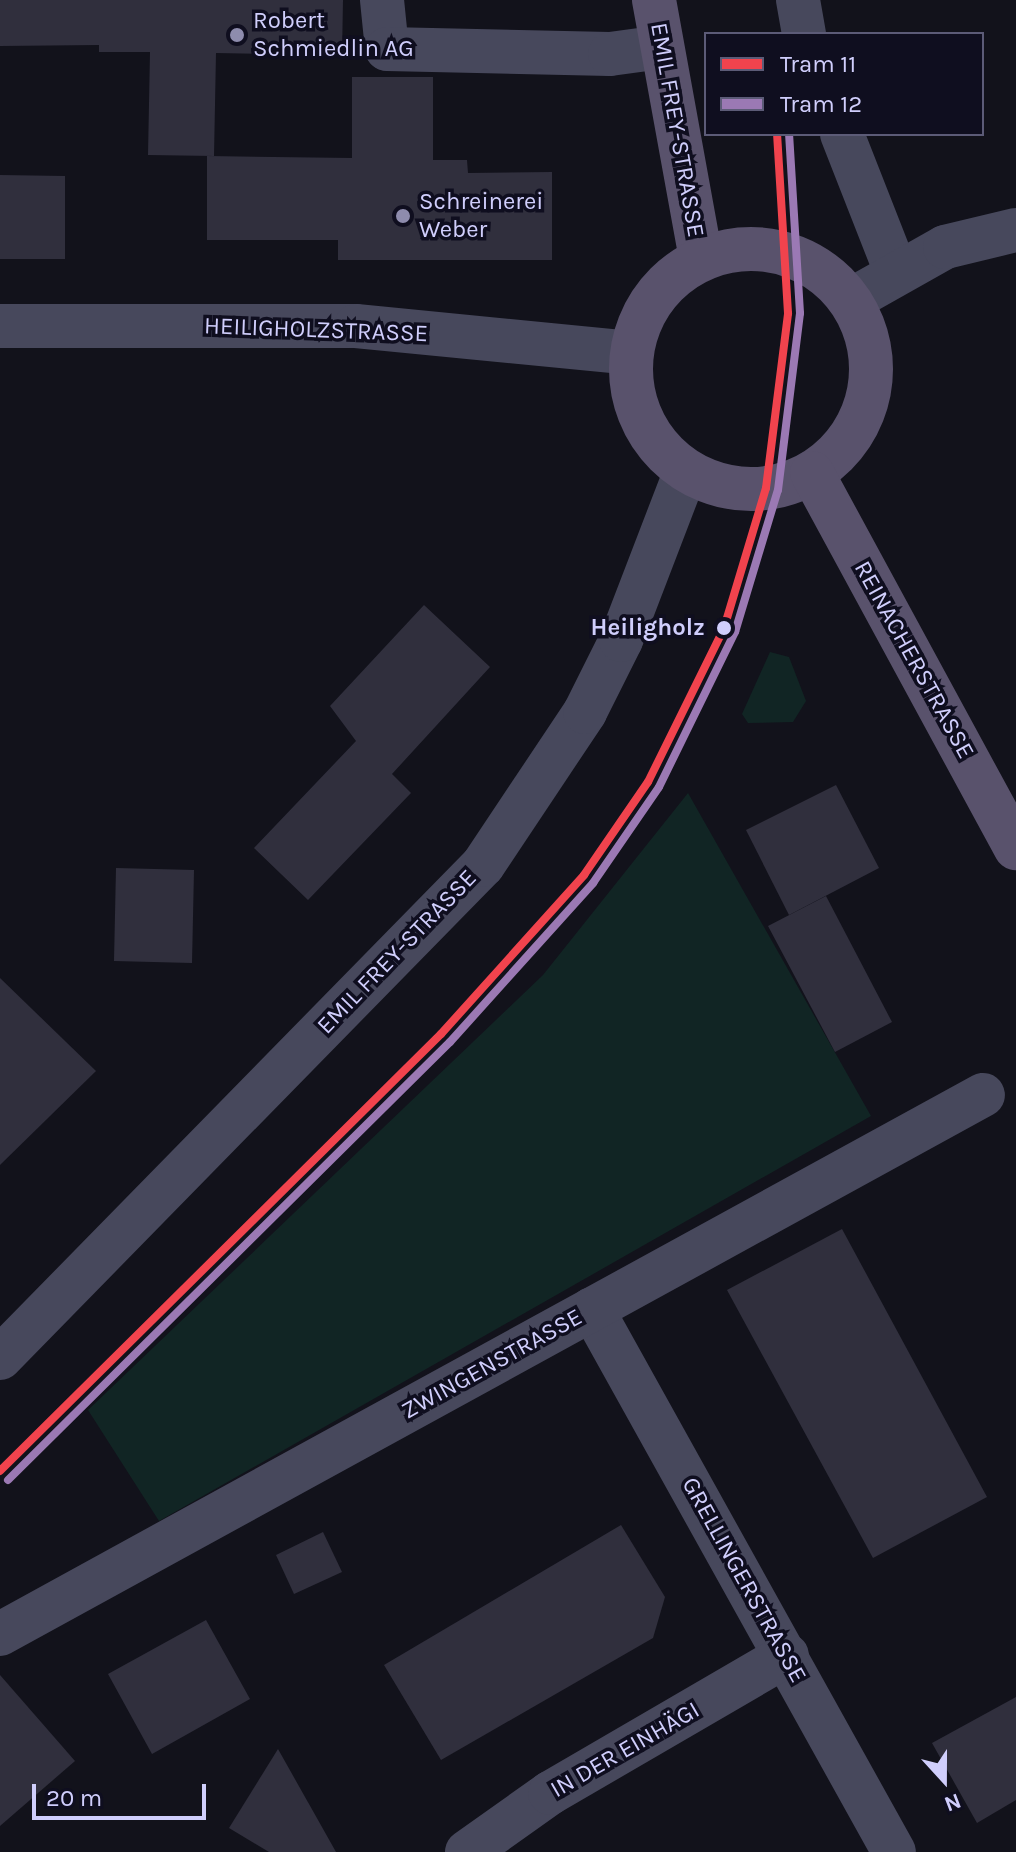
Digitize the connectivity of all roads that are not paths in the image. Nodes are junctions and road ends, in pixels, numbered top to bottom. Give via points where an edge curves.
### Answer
1 (382, 0) edge
2 (654, 0) edge
3 (798, 0) edge
4 (804, 32) edge
5 (662, 47) junction
6 (843, 136) edge
7 (1016, 230) edge
8 (701, 259) junction
9 (896, 272) junction
10 (851, 300) junction
11 (0, 326) edge
12 (631, 353) junction
13 (686, 471) junction
14 (812, 473) junction
15 (1016, 848) edge
16 (983, 1095) dead end
17 (592, 1309) junction
18 (0, 1358) edge
19 (0, 1634) edge
20 (787, 1655) junction
21 (467, 1852) edge
22 (894, 1852) edge

1 - 5 street via 387,49 610,54
2 - 5 main road, EMIL FREY-STRASSE
3 - 4 street
5 - 8 main road, EMIL FREY-STRASSE
6 - 9 street
7 - 9 street via 945,247
8 - 10 main road via 746,248 788,254 823,273
8 - 12 main road via 660,290 641,319
9 - 10 street
10 - 14 main road via 871,356 869,395 854,432
11 - 12 street, HEILIGHOLZSTRASSE via 356,326
12 - 13 main road via 632,392 646,429
13 - 14 main road via 721,486 752,490
13 - 18 street, EMIL FREY-STRASSE via 621,640 585,712 483,865
14 - 15 main road, REINACHERSTRASSE
16 - 17 street, ZWINGENSTRASSE
17 - 19 street, ZWINGENSTRASSE
17 - 20 street, GRELLINGERSTRASSE
20 - 21 street, IN DER EINHÄGI via 550,1793
20 - 22 street, GRELLINGERSTRASSE

